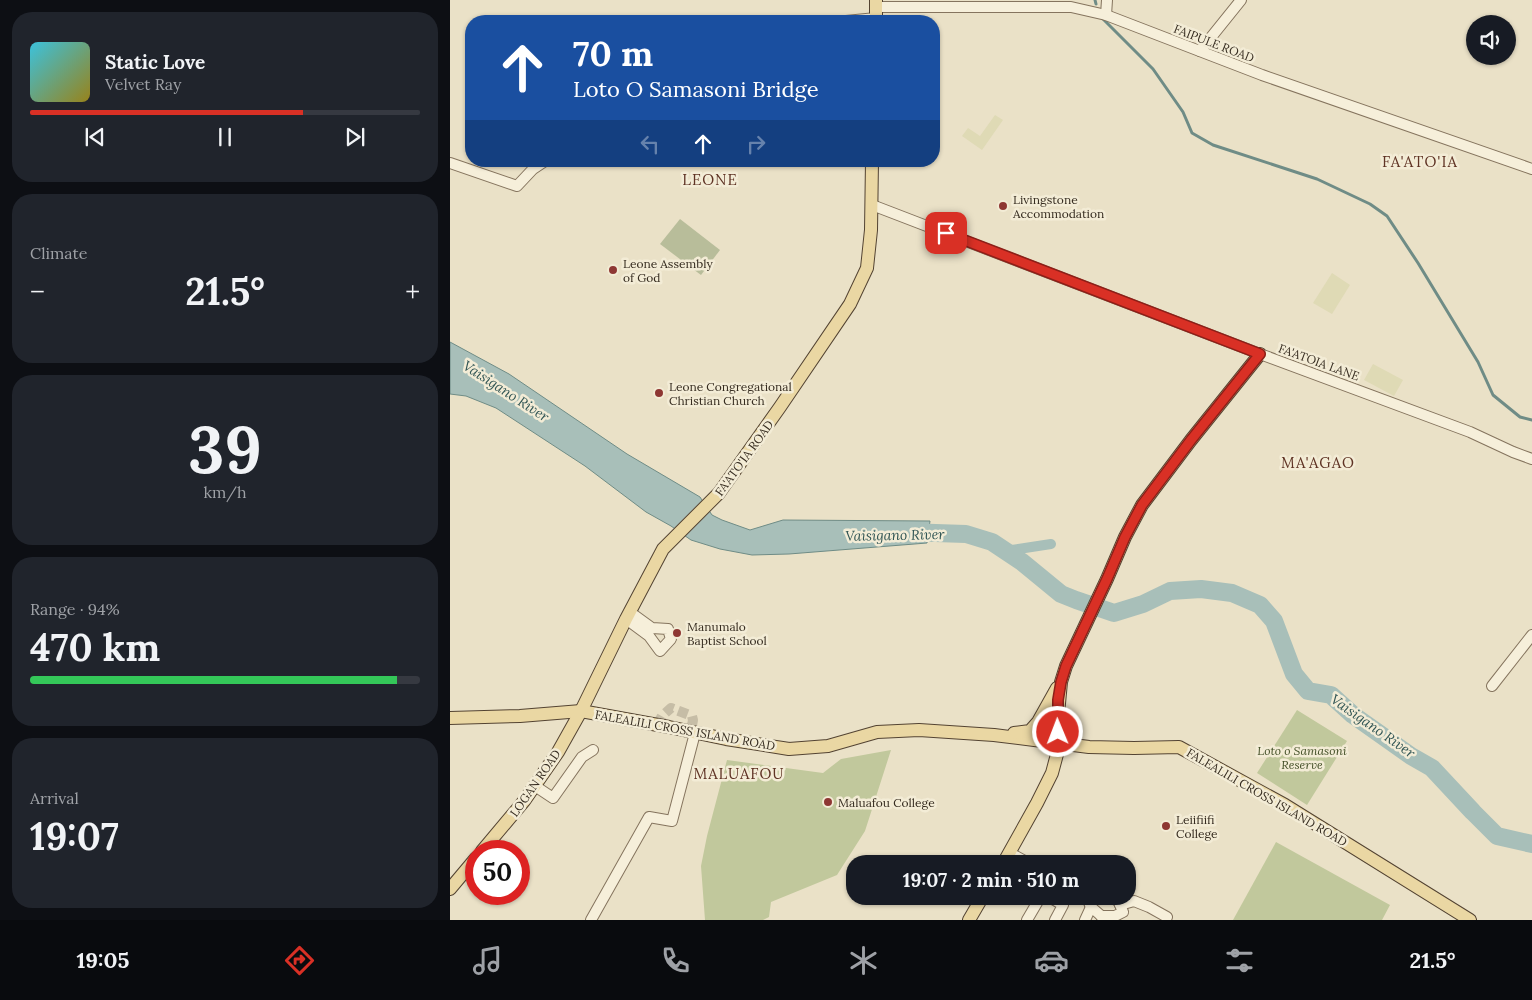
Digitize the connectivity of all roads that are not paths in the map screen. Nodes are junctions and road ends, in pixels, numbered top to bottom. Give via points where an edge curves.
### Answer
1 (1107, 0) edge
2 (1241, 0) edge
3 (876, 12) edge
4 (1106, 15) junction
5 (1200, 52) junction
6 (450, 163) edge
7 (537, 167) edge
8 (872, 167) edge
9 (1532, 169) edge
10 (872, 205) junction
11 (1260, 354) junction
12 (1532, 459) edge
13 (1532, 635) edge
14 (1061, 682) junction
15 (1492, 686) dead end
16 (581, 711) junction
17 (450, 718) edge
18 (695, 732) junction
19 (994, 735) junction
20 (1060, 743) junction
21 (593, 750) dead end
22 (534, 786) junction
23 (491, 840) edge
24 (1009, 855) edge
25 (465, 872) edge
26 (450, 890) edge
27 (1136, 902) edge
28 (978, 905) edge
29 (1036, 905) edge
30 (1063, 905) edge
31 (1120, 905) edge
32 (1091, 907) joint
33 (1167, 917) dead end
34 (1104, 918) edge
35 (591, 920) edge
36 (969, 920) edge
37 (1028, 920) edge
38 (1055, 920) edge
39 (1086, 920) edge
40 (1470, 920) edge

1 - 4 street
2 - 5 street
3 - 4 street, FAIPULE ROAD via 1071,7
4 - 5 street, FAIPULE ROAD
5 - 9 street, FAIPULE ROAD
6 - 7 street via 517,186
8 - 10 main road, FA'ATO'IA ROAD
10 - 11 street, FA'ATOIA LANE
10 - 16 main road, FA'ATO'IA ROAD via 867,268 850,304 715,498 663,549
11 - 12 street, FA'ATOIA LANE via 1470,432
11 - 14 main road via 1142,505
13 - 15 street
14 - 19 main road via 1030,731
14 - 20 main road via 1058,707
16 - 17 main road, FALEALILI CROSS ISLAND ROAD
16 - 18 main road, FALEALILI CROSS ISLAND ROAD
16 - 22 main road, LOGAN ROAD
18 - 19 main road, FALEALILI CROSS ISLAND ROAD via 788,748 828,746 877,732 919,730
18 - 35 street via 672,821 649,816
19 - 20 main road, FALEALILI CROSS ISLAND ROAD
20 - 24 main road via 1049,780
20 - 40 main road, FALEALILI CROSS ISLAND ROAD via 1089,747 1179,746 1285,805
21 - 22 street via 582,757 553,798
22 - 23 main road, LOGAN ROAD
25 - 26 main road
27 - 33 street
28 - 36 main road
29 - 37 street
30 - 38 street
31 - 34 street via 1123,912
32 - 34 street
32 - 39 street

